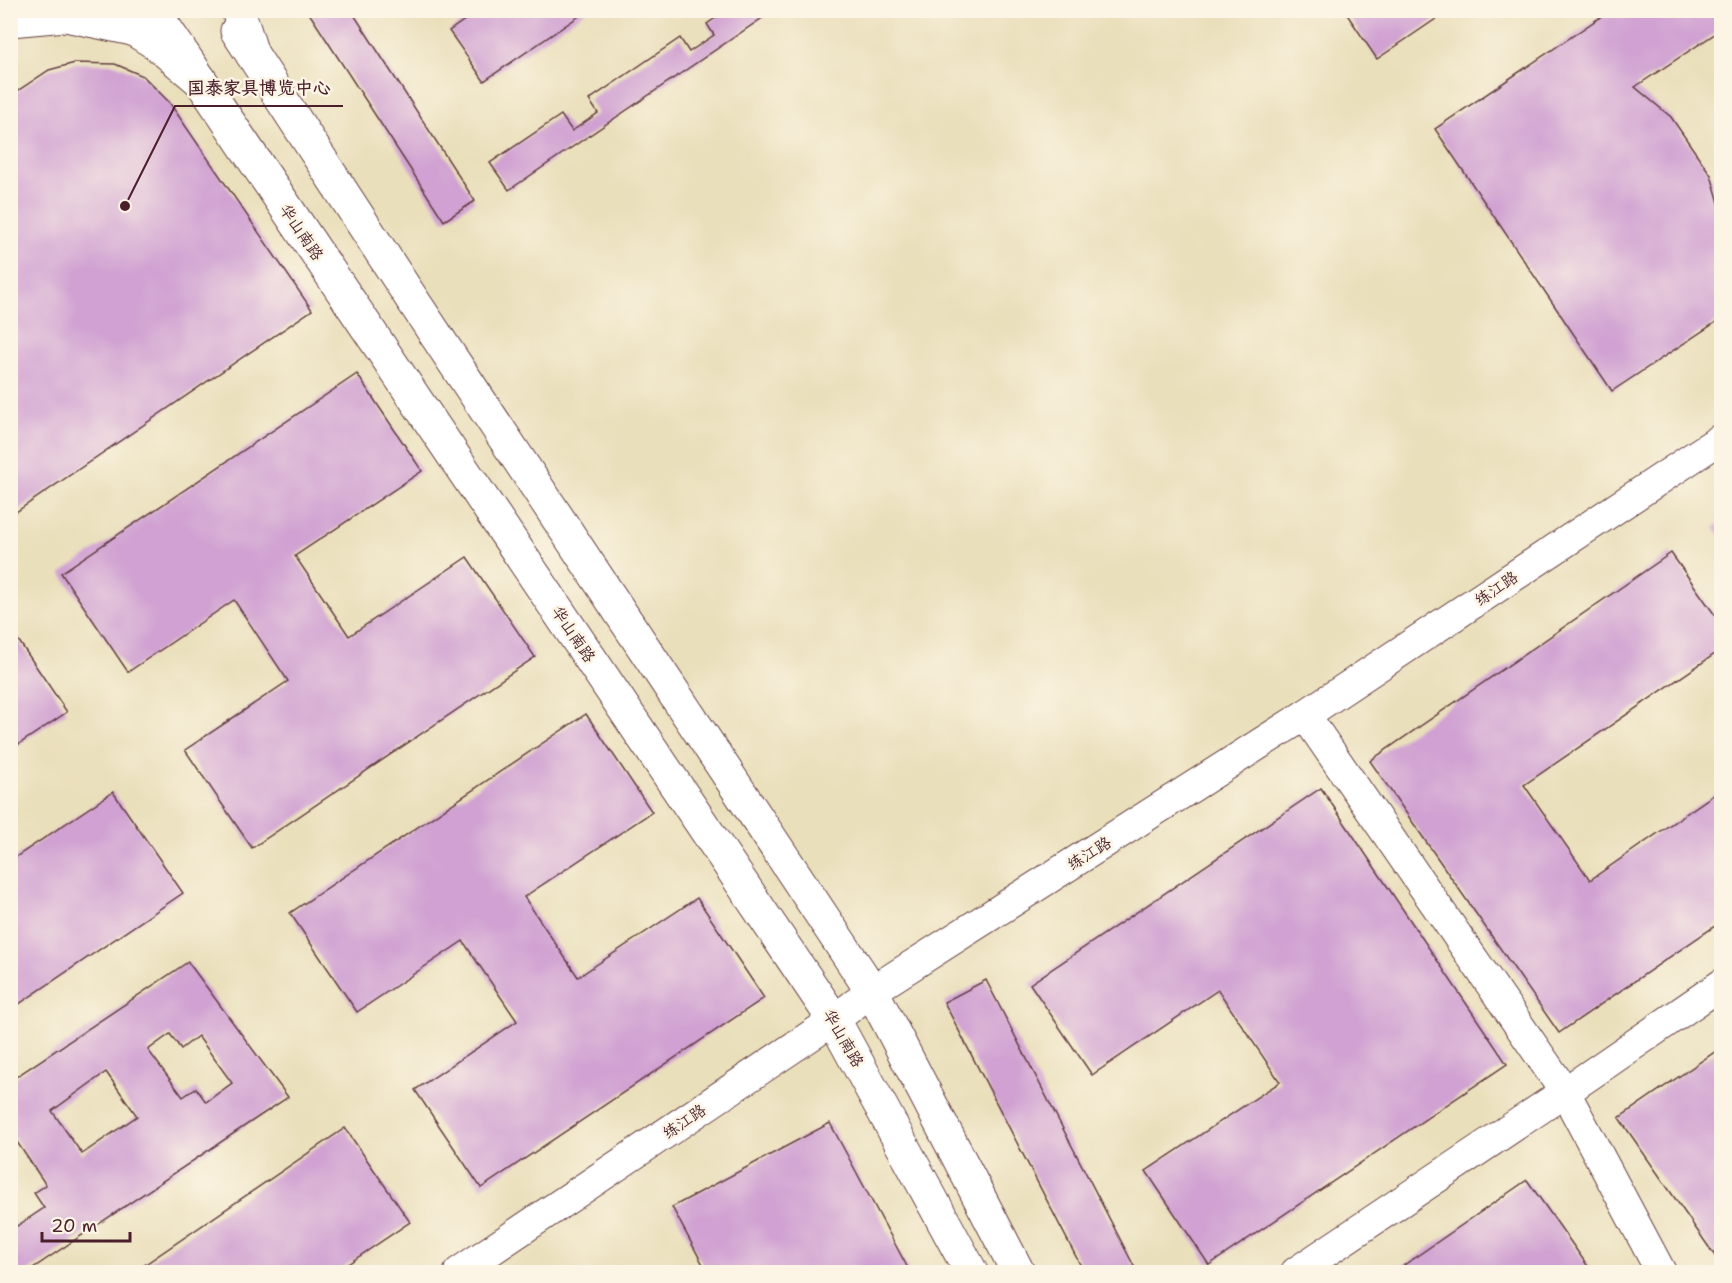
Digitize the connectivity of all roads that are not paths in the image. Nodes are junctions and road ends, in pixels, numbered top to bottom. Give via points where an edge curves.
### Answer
1 (153, 10) edge
2 (223, 10) edge
3 (237, 10) edge
4 (10, 20) edge
5 (252, 54) junction
6 (200, 80) junction
7 (1722, 438) edge
8 (1305, 715) junction
9 (1722, 984) edge
10 (872, 991) junction
11 (834, 1020) junction
12 (1566, 1092) junction
13 (459, 1272) edge
14 (971, 1272) edge
15 (1018, 1272) edge
16 (1296, 1272) edge
17 (1661, 1272) edge

1 - 6 main road, 华山南路
2 - 5 main road
3 - 5 main road
4 - 6 main road via 66,15 132,29
5 - 10 main road
6 - 11 main road, 华山南路
7 - 8 street, 练江路
8 - 10 street, 练江路
8 - 12 street
9 - 12 street
10 - 11 street, 练江路
10 - 15 main road
11 - 13 street, 练江路
11 - 14 main road, 华山南路
12 - 16 street
12 - 17 street

